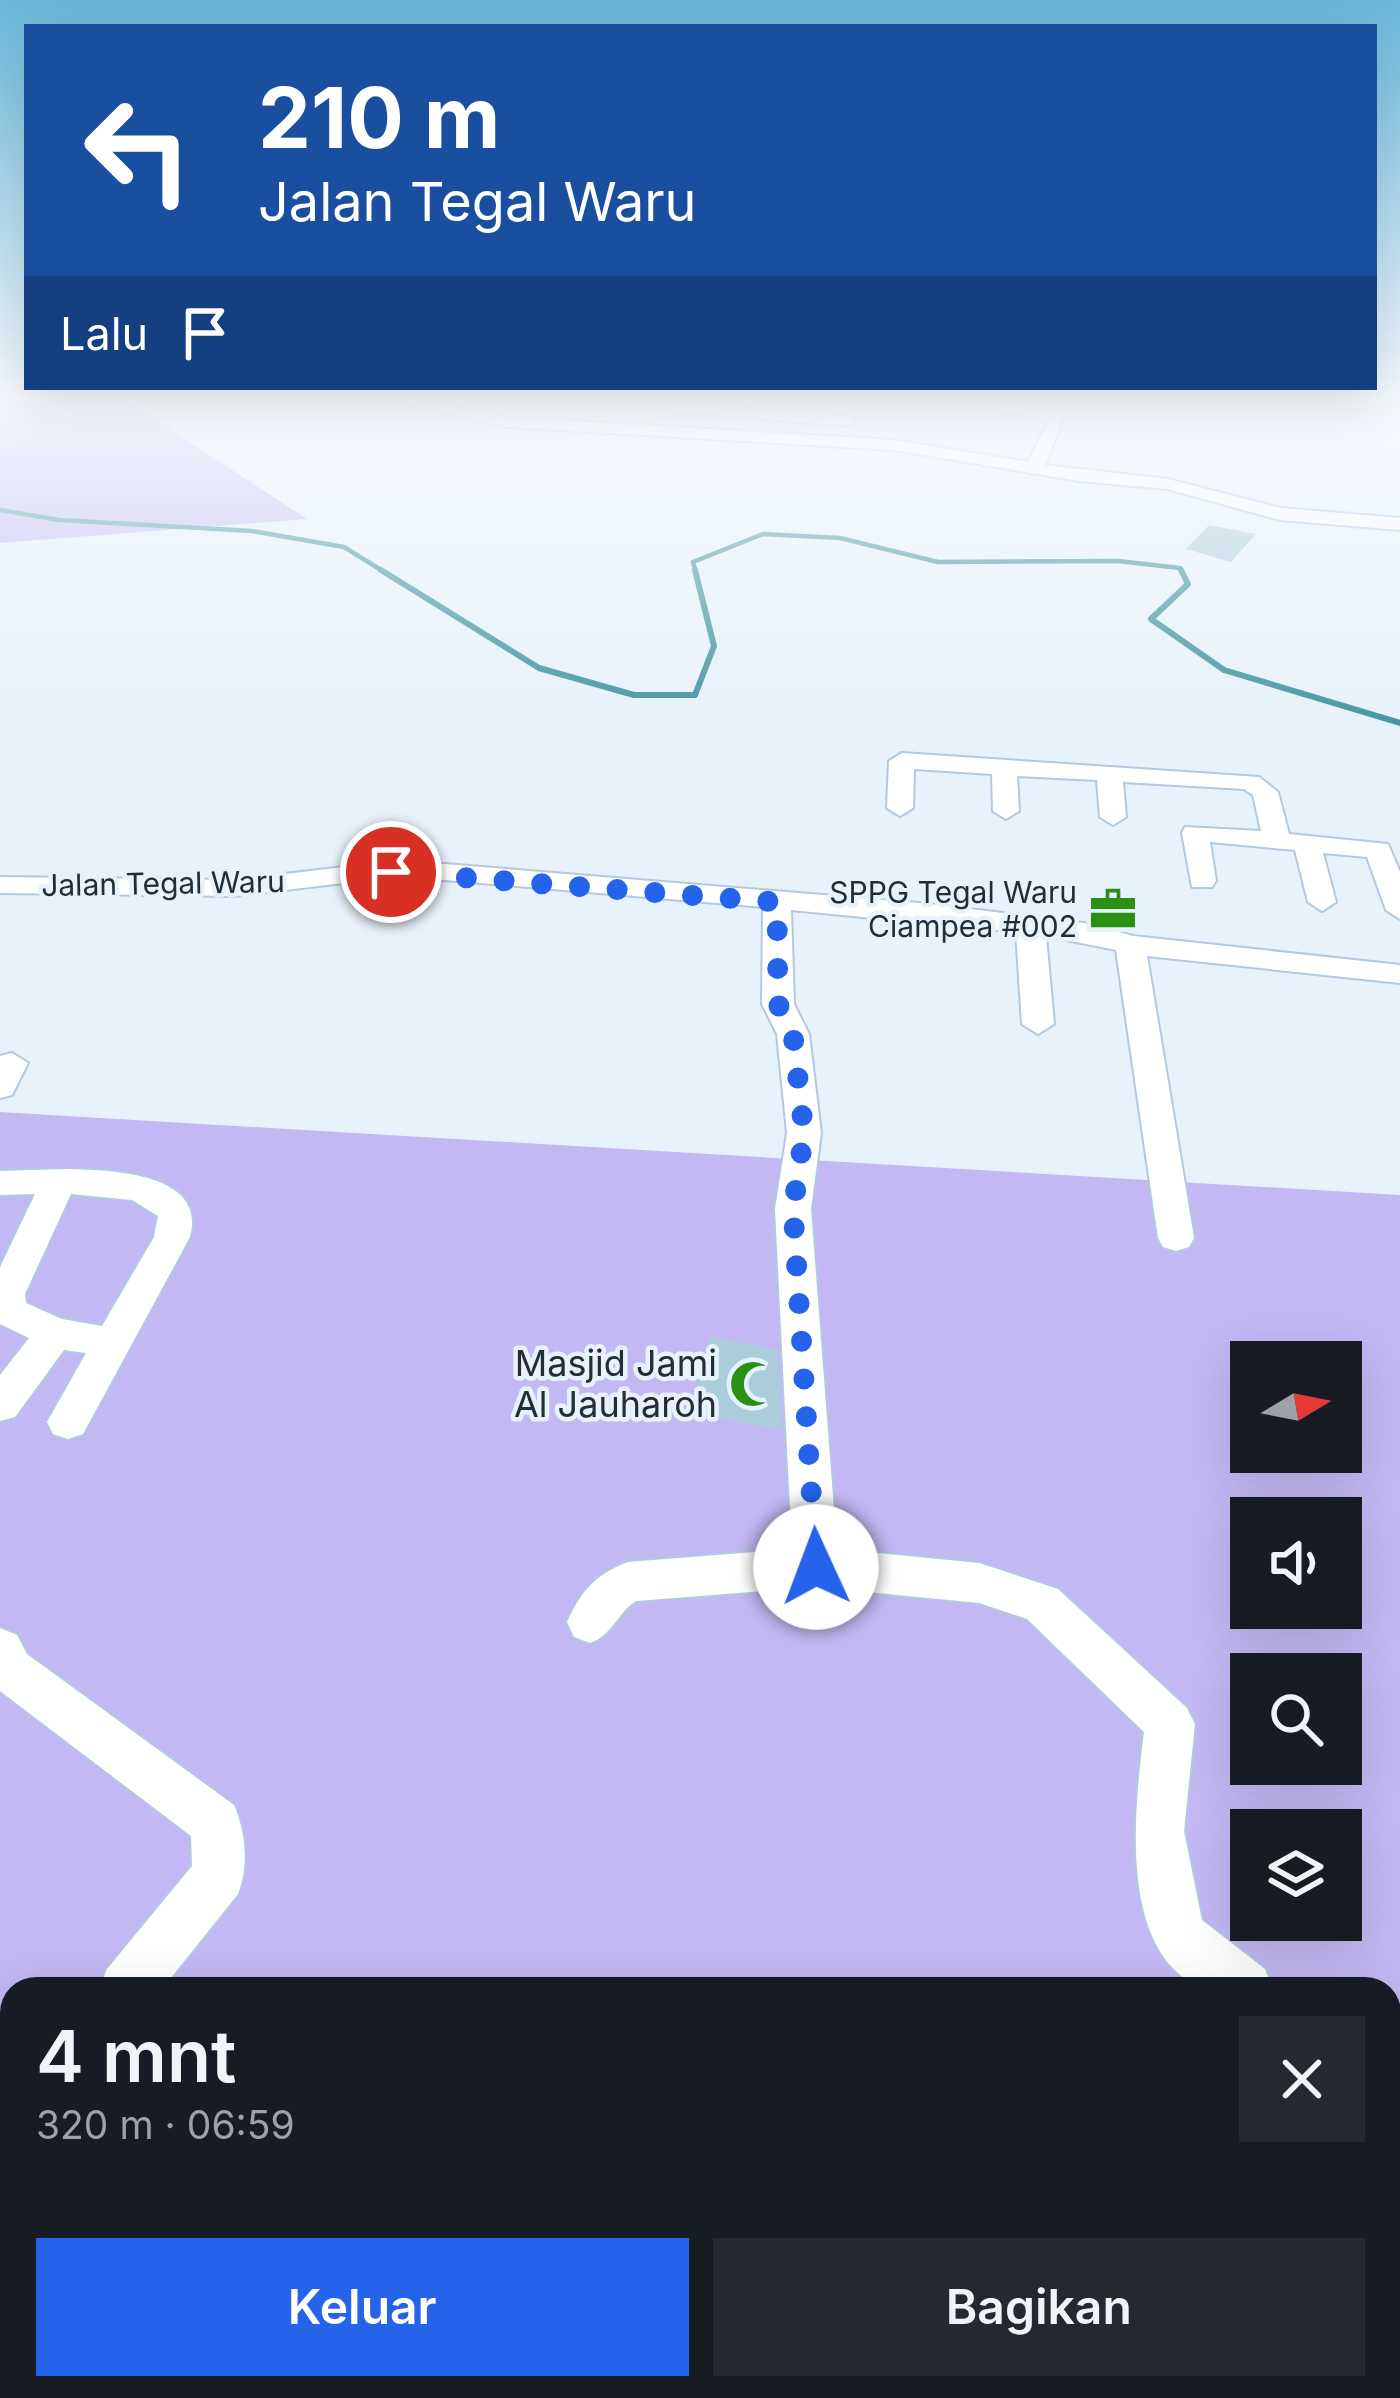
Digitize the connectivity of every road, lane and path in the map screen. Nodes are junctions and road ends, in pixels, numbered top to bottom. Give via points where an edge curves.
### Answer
1 (1272, 512) edge
2 (1400, 524) edge
3 (1004, 767) junction
4 (1109, 774) junction
5 (900, 808) dead end
6 (1006, 812) dead end
7 (1113, 817) dead end
8 (1292, 841) junction
9 (1389, 851) edge
10 (1202, 881) dead end
11 (0, 885) edge
12 (777, 902) junction
13 (1322, 902) dead end
14 (1400, 910) edge
15 (1030, 925) junction
16 (1130, 945) junction
17 (1397, 974) edge
18 (1039, 1024) dead end
19 (0, 1183) edge
20 (59, 1183) junction
21 (1176, 1238) dead end
22 (55, 1333) junction
23 (112, 1343) junction
24 (0, 1405) edge
25 (68, 1422) dead end
26 (816, 1567) junction
27 (590, 1622) dead end
28 (0, 1650) edge
29 (137, 1977) edge
30 (1230, 1977) edge

1 - 2 street
3 - 4 street
3 - 5 street via 902,761
3 - 6 street
4 - 7 street
4 - 8 street via 1261,786
8 - 9 street
8 - 10 street via 1195,833
8 - 13 street
9 - 14 street
11 - 12 street, Jalan Tegal Waru via 234,888 445,872
12 - 15 street, Jalan Tegal Waru
12 - 26 street via 778,1004 793,1034 804,1133 793,1209
14 - 17 street via 1387,920
15 - 16 street, Jalan Tegal Waru
15 - 18 street
16 - 17 street, Jalan Tegal Waru
16 - 21 street
19 - 20 street
20 - 22 street via 6,1294 7,1311
20 - 23 street via 128,1186 156,1197 177,1218
22 - 23 street
22 - 24 street
23 - 25 street
26 - 27 street via 628,1582 606,1596
26 - 30 street via 979,1583 1042,1603 1170,1724 1158,1832 1178,1935
28 - 29 street via 10,1670 215,1823 219,1875

